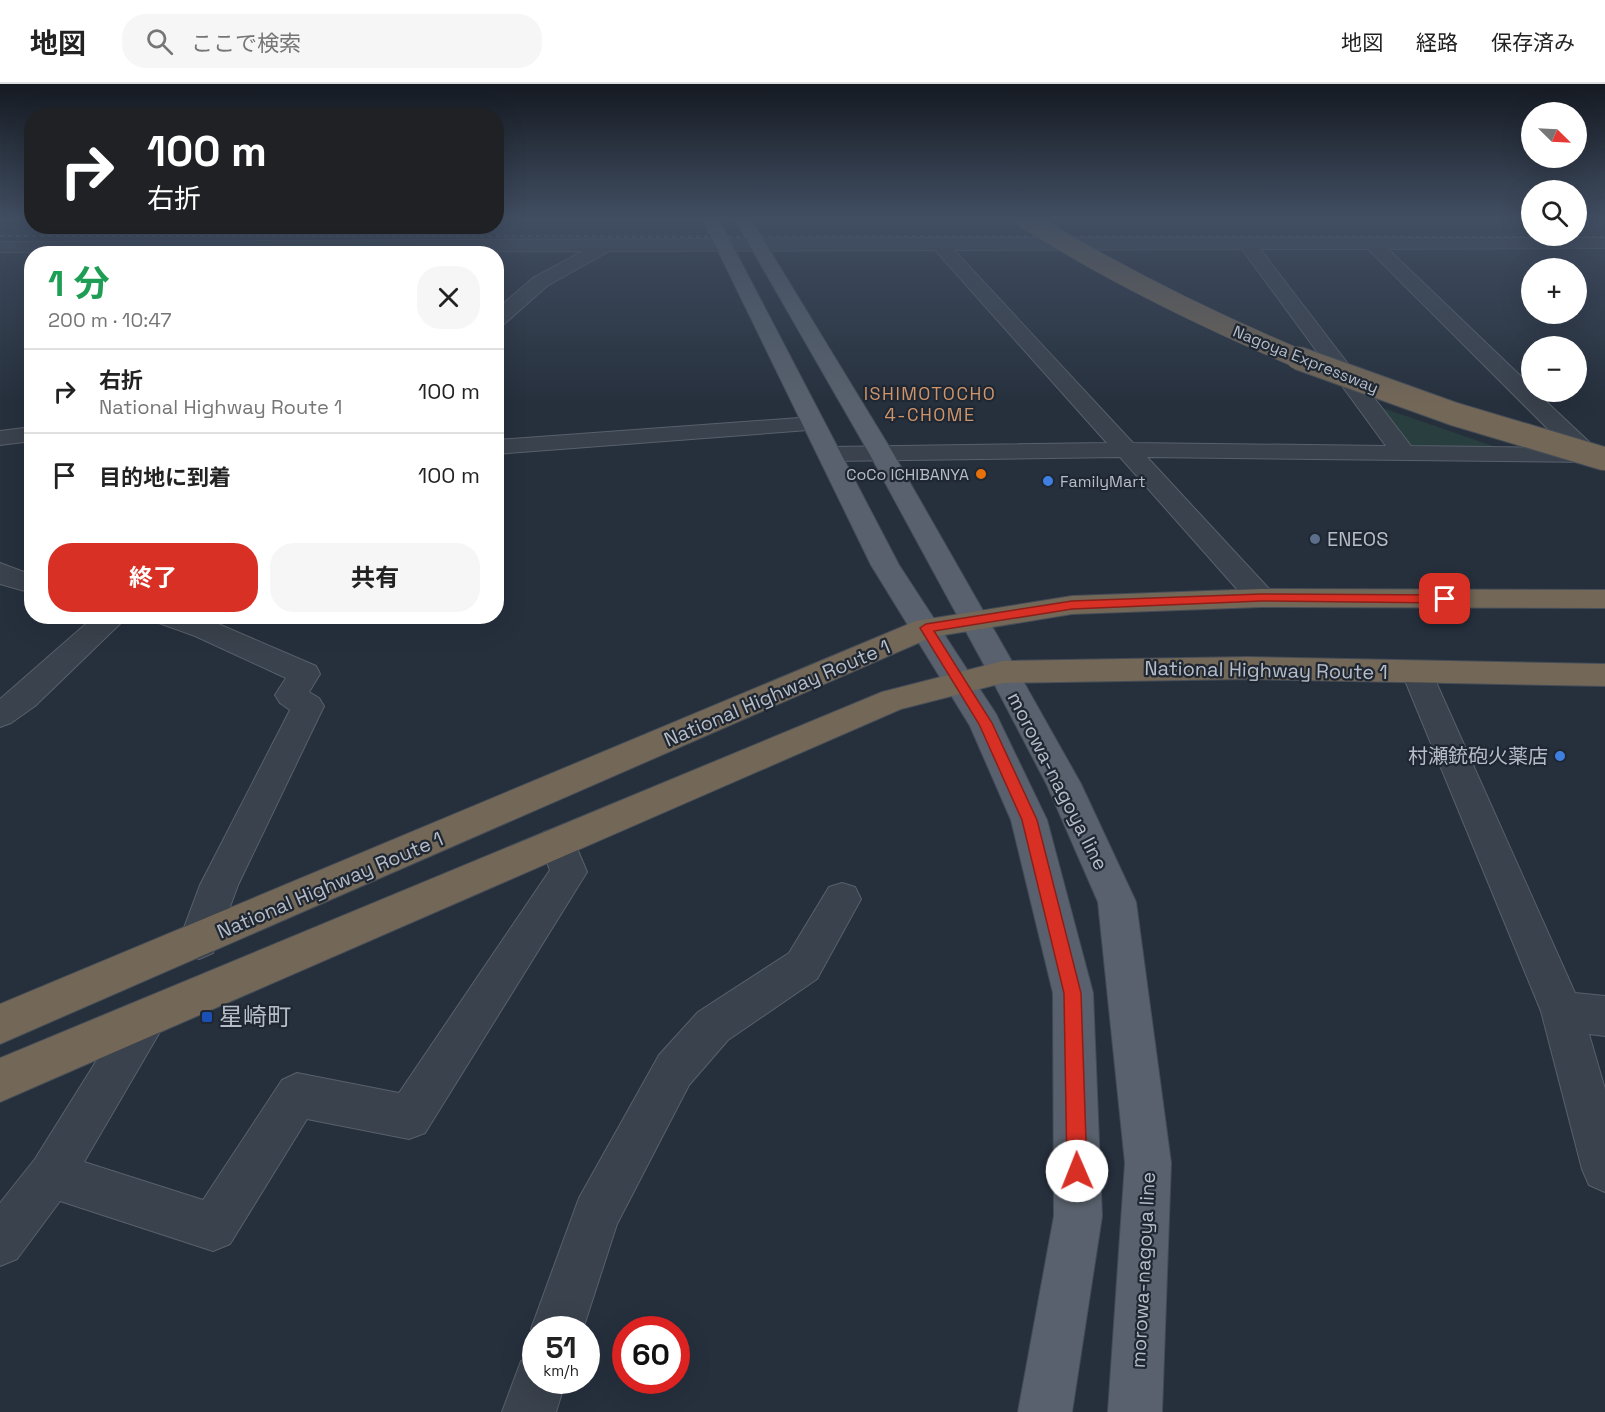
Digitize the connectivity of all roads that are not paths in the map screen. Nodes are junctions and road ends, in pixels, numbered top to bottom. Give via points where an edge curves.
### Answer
1 (544, 280) edge
2 (740, 280) edge
3 (778, 280) edge
4 (972, 280) edge
5 (1128, 280) edge
6 (1163, 280) edge
7 (1274, 280) edge
8 (1413, 280) edge
9 (504, 314) edge
10 (813, 424) junction
11 (24, 435) edge
12 (0, 438) edge
13 (504, 446) edge
14 (1128, 450) junction
15 (1403, 452) junction
16 (1601, 452) edge
17 (881, 453) junction
18 (831, 454) junction
19 (0, 572) edge
20 (24, 582) edge
21 (1261, 598) junction
22 (1605, 599) edge
23 (974, 621) junction
24 (104, 624) edge
25 (216, 624) edge
26 (926, 628) junction
27 (1003, 672) junction
28 (1417, 673) junction
29 (1605, 675) edge
30 (962, 682) junction
31 (0, 715) edge
32 (557, 843) junction
33 (842, 899) dead end
34 (199, 941) junction
35 (1562, 1011) junction
36 (1605, 1016) edge
37 (147, 1018) junction
38 (0, 1023) edge
39 (0, 1080) edge
40 (1605, 1169) edge
41 (51, 1175) junction
42 (0, 1242) edge
43 (561, 1316) edge
44 (535, 1394) edge
45 (529, 1412) edge
46 (1045, 1412) edge
47 (1135, 1412) edge

1 - 9 street
2 - 10 main road, morowa-nagoya line
3 - 17 main road, morowa-nagoya line
4 - 14 street
5 - 16 highway, Nagoya Expressway, bridge via 1246,336 1409,399
6 - 16 highway, Nagoya Expressway via 1279,334
7 - 15 street
8 - 16 street
10 - 13 street
10 - 18 main road, morowa-nagoya line
11 - 12 street
14 - 15 street
14 - 17 street
14 - 21 street
15 - 16 street
17 - 18 street
17 - 23 main road, morowa-nagoya line
18 - 26 main road, morowa-nagoya line via 885,565
19 - 20 street
21 - 22 highway, National Highway Route 1
21 - 23 highway, National Highway Route 1 via 1072,605
23 - 26 highway, National Highway Route 1
23 - 27 main road, morowa-nagoya line
24 - 31 street
25 - 34 street via 305,674 291,695 308,706 219,885
26 - 30 main road, morowa-nagoya line
26 - 34 highway, National Highway Route 1
27 - 28 highway, National Highway Route 1 via 1247,668
27 - 30 highway, National Highway Route 1
27 - 47 main road, morowa-nagoya line via 1064,784 1117,902 1148,1163
28 - 29 highway, National Highway Route 1
28 - 35 street
30 - 32 highway, National Highway Route 1 via 892,700
30 - 46 main road, morowa-nagoya line via 1029,820 1073,993 1078,1216
32 - 37 highway, National Highway Route 1
32 - 41 street via 569,872 409,1117 297,1095 213,1227
33 - 43 street via 803,966 713,1026 674,1070 596,1215
34 - 38 highway, National Highway Route 1
35 - 36 street
35 - 40 street
37 - 39 highway, National Highway Route 1
37 - 41 street
41 - 42 street
44 - 45 street

